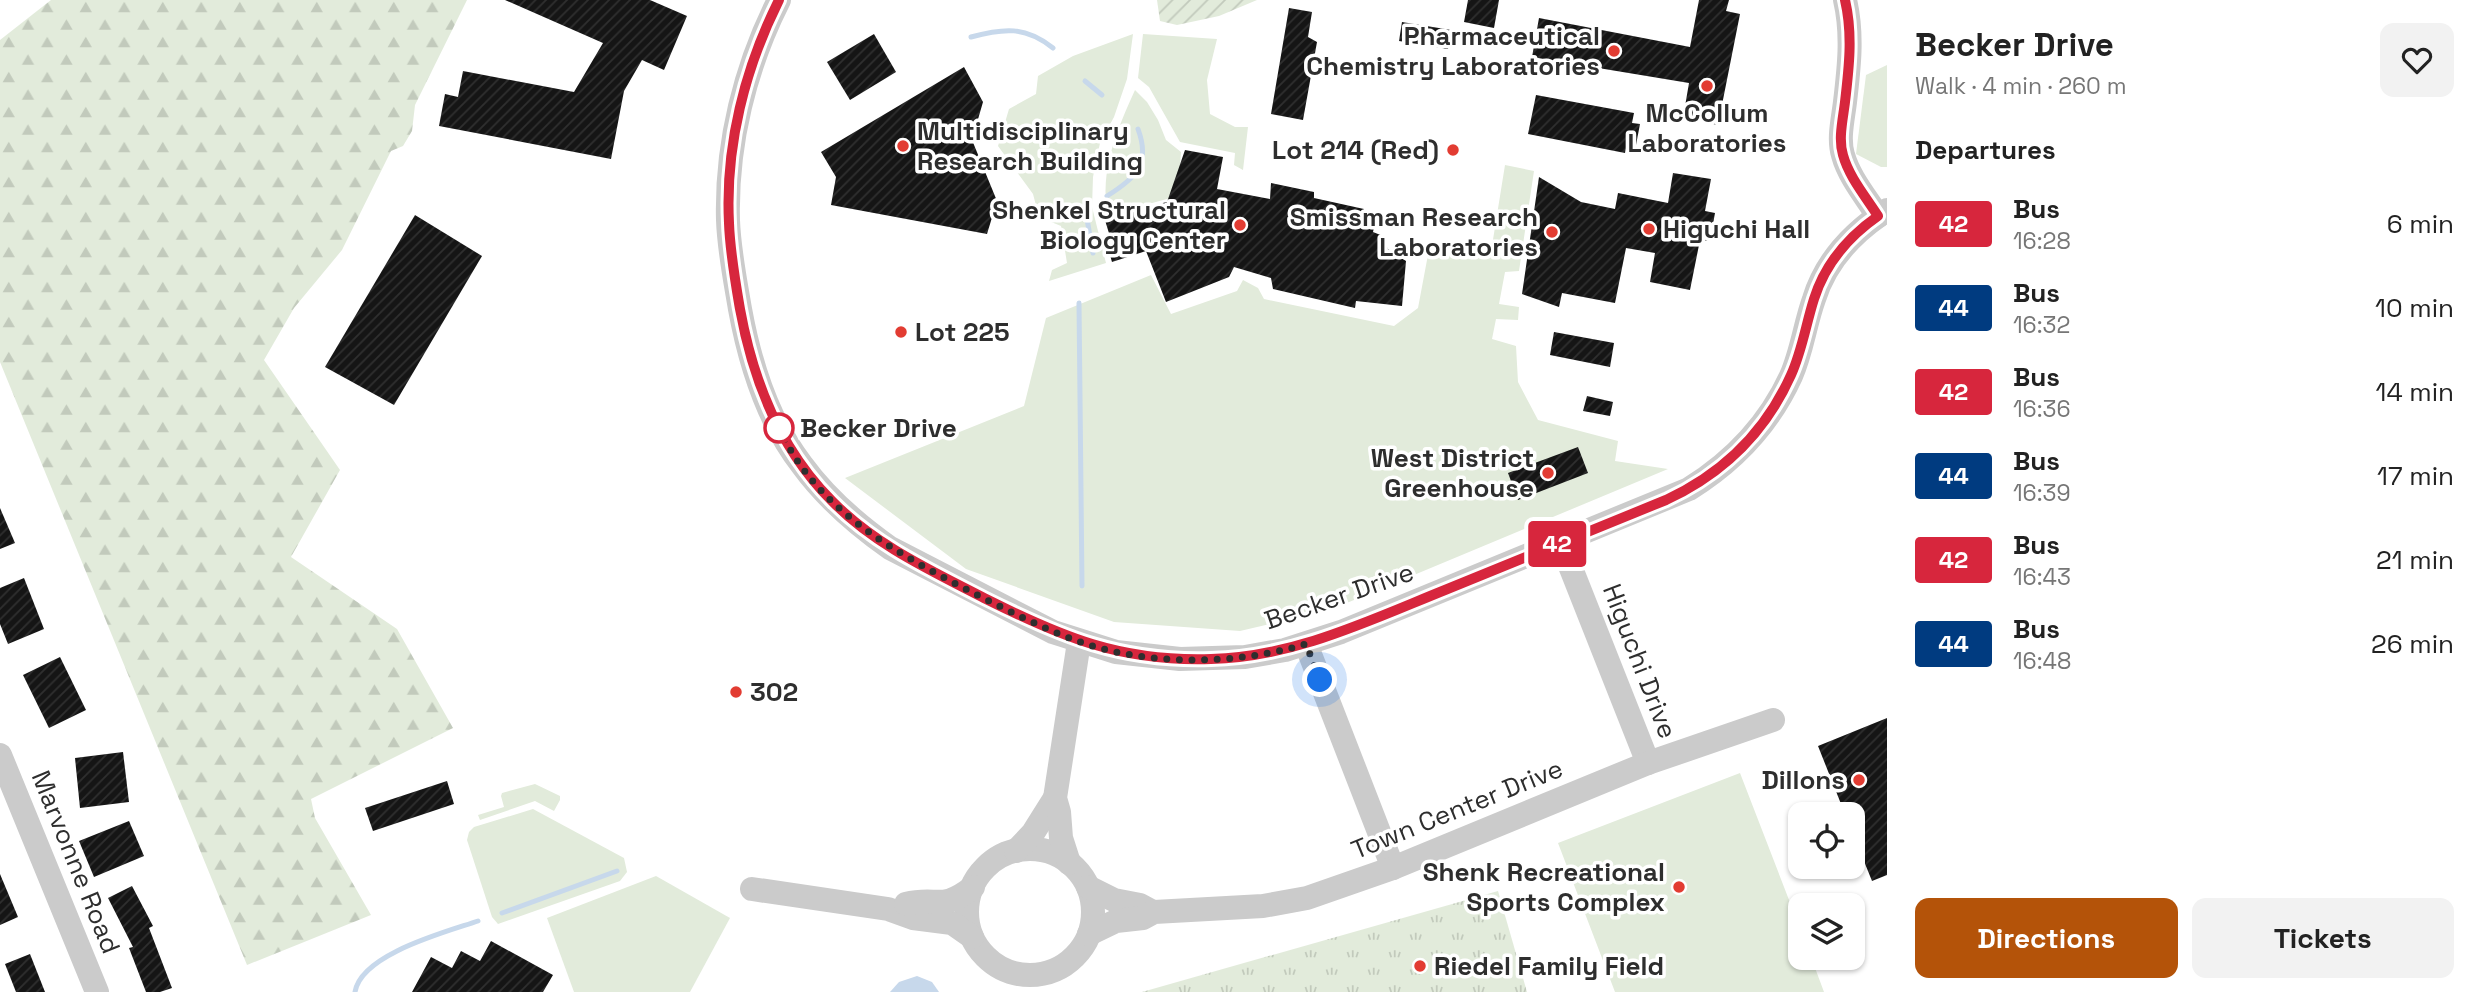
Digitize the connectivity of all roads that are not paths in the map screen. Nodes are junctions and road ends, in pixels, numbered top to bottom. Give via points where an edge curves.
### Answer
1 (779, 0) edge
2 (1845, 0) edge
3 (1882, 213) edge
4 (1561, 542) junction
5 (1079, 642) junction
6 (1306, 644) junction
7 (1773, 720) dead end
8 (0, 755) edge
9 (1648, 763) junction
10 (1055, 798) junction
11 (1016, 851) junction
12 (1069, 863) junction
13 (1393, 868) junction
14 (973, 887) junction
15 (1088, 887) junction
16 (752, 889) dead end
17 (888, 909) junction
18 (1154, 912) junction
19 (1089, 934) junction
20 (972, 937) junction
21 (1014, 982) edge
22 (1049, 982) edge
23 (97, 992) edge

1 - 5 street, Becker Drive via 742,94 732,149 728,218 743,324 773,417 801,464 865,531 928,569
2 - 3 street via 1850,31 1842,153
3 - 4 street, Becker Drive via 1847,241 1833,260 1816,291 1791,374 1772,412 1735,455 1689,489
4 - 6 street, Becker Drive
4 - 9 street, Higuchi Drive
5 - 6 street, Becker Drive via 1116,652 1180,659 1245,657
5 - 10 street
6 - 13 street
7 - 9 street, Town Center Drive
8 - 23 street, Marvonne Road
9 - 13 street, Town Center Drive
10 - 11 street via 1034,834
10 - 12 street
11 - 12 street via 1044,851
11 - 14 street via 990,864
12 - 15 street
13 - 18 street, Town Center Drive via 1307,898 1263,906
14 - 17 street via 954,901
14 - 20 street via 967,912
15 - 18 street, Town Center Drive
15 - 19 street via 1093,918
16 - 17 street
17 - 20 street via 952,923
18 - 19 street, Town Center Drive via 1116,921
19 - 22 street via 1081,950
20 - 21 street
21 - 22 street via 1024,975

